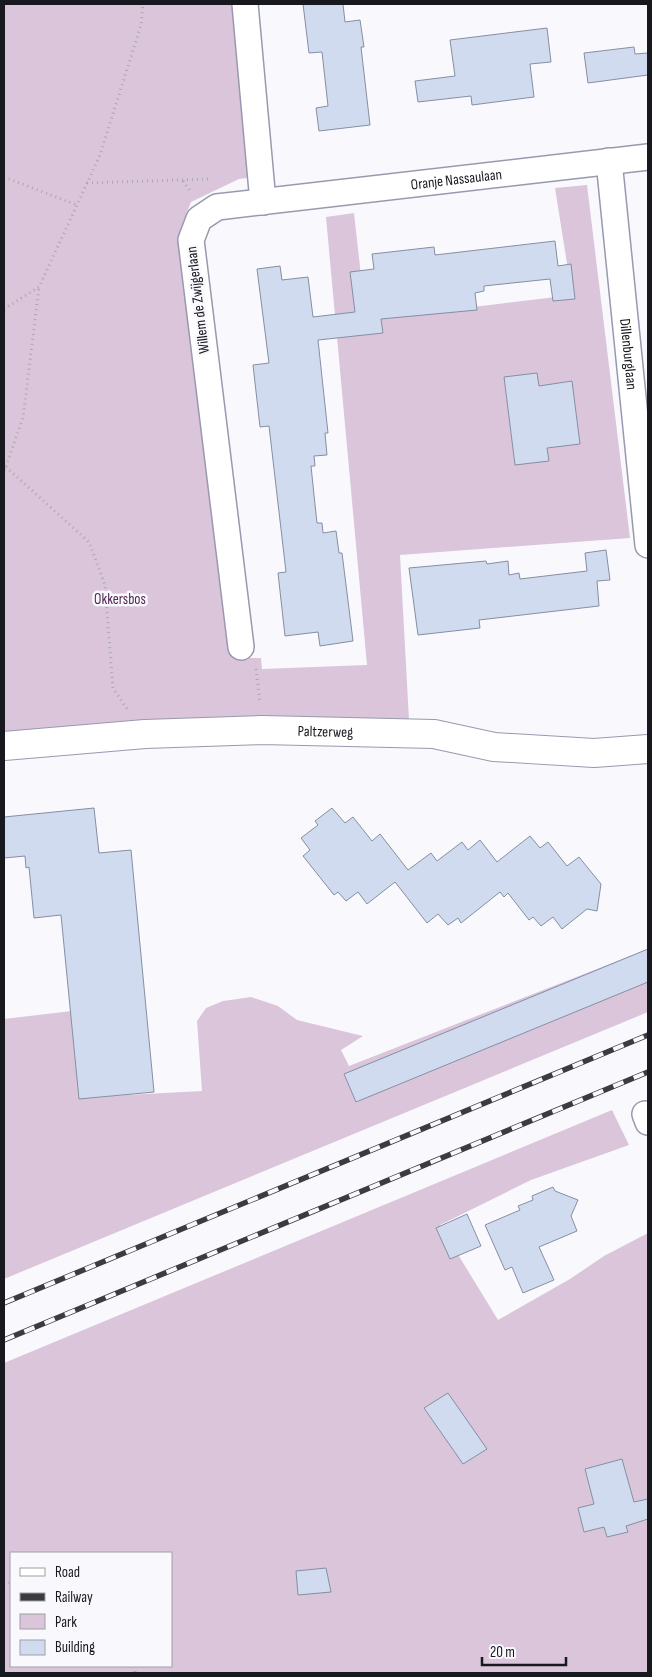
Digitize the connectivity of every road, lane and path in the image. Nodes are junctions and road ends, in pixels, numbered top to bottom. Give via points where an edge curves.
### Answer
1 (144, 4) edge
2 (245, 4) edge
3 (648, 157) edge
4 (609, 161) junction
5 (4, 178) edge
6 (212, 179) dead end
7 (87, 183) junction
8 (264, 202) junction
9 (77, 205) junction
10 (39, 287) junction
11 (4, 309) edge
12 (6, 467) junction
13 (4, 471) edge
14 (648, 546) edge
15 (241, 648) joint
16 (262, 730) junction
17 (146, 734) junction
18 (4, 746) edge
19 (648, 749) edge

1 - 7 path via 141,25
2 - 8 street
3 - 4 street, Oranje Nassaulaan
4 - 8 street, Oranje Nassaulaan
4 - 14 street, Dillenburglaan
5 - 9 path
6 - 7 path
7 - 9 path
8 - 15 street, Willem de Zwijgerlaan via 217,207 199,219 191,240
9 - 10 path
10 - 11 path
10 - 12 path via 23,418
12 - 13 path
12 - 17 path via 89,542 105,585 113,688
15 - 16 path via 253,646
16 - 17 street, Paltzerweg
16 - 19 street, Paltzerweg via 434,734 494,747 594,753
17 - 18 street, Paltzerweg

